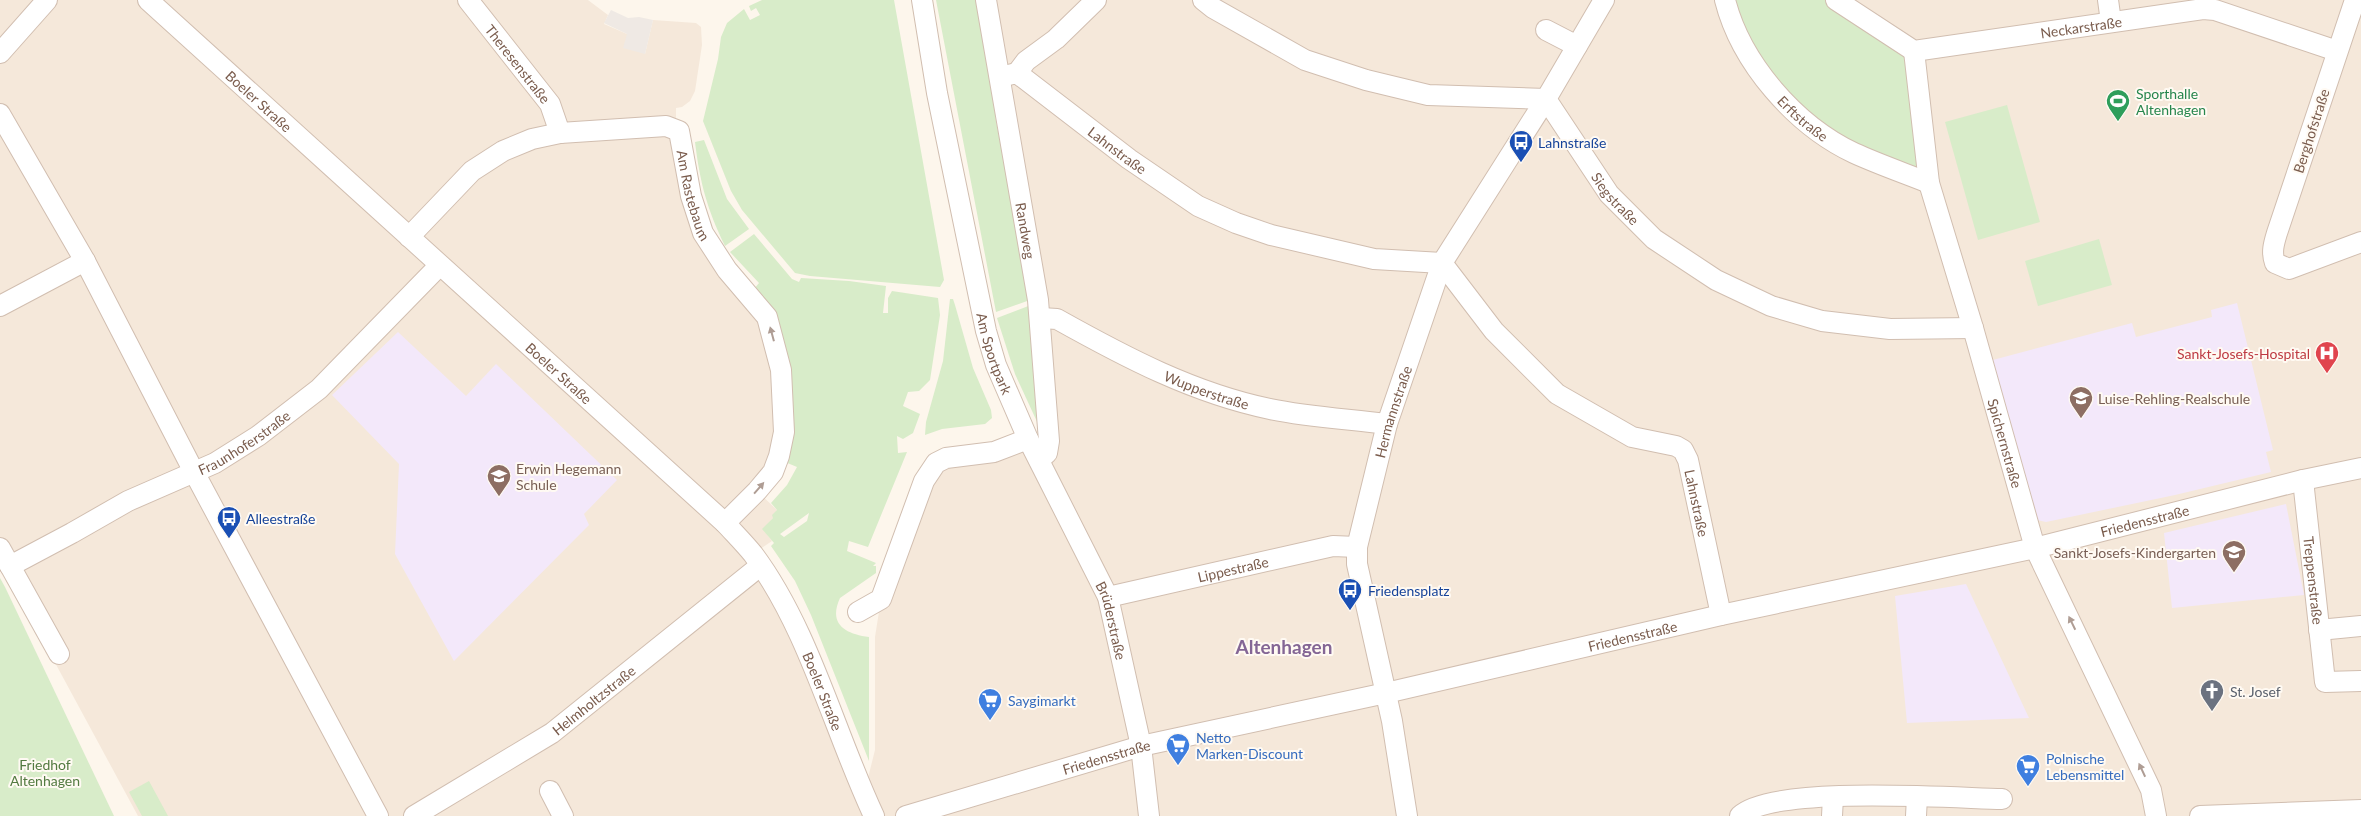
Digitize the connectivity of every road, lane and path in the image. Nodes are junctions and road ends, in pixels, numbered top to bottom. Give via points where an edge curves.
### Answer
1 (47, 0) edge
2 (148, 0) edge
3 (468, 0) edge
4 (922, 0) edge
5 (986, 0) edge
6 (1096, 0) edge
7 (1204, 0) edge
8 (1604, 0) edge
9 (1724, 0) edge
10 (1836, 0) edge
11 (2108, 0) edge
12 (2355, 0) edge
13 (2111, 22) junction
14 (1546, 30) dead end
15 (1577, 46) junction
16 (1914, 51) junction
17 (2337, 51) junction
18 (0, 53) edge
19 (1008, 75) junction
20 (1546, 98) junction
21 (0, 114) edge
22 (560, 133) junction
23 (1929, 183) junction
24 (409, 237) junction
25 (2361, 242) edge
26 (85, 261) junction
27 (1442, 263) junction
28 (439, 266) junction
29 (0, 306) edge
30 (1041, 318) junction
31 (1973, 328) junction
32 (1387, 424) junction
33 (1028, 439) junction
34 (1039, 460) junction
35 (2361, 468) edge
36 (194, 472) junction
37 (2302, 480) junction
38 (725, 523) junction
39 (1357, 547) junction
40 (0, 548) edge
41 (2035, 548) junction
42 (10, 566) junction
43 (760, 566) junction
44 (1108, 597) junction
45 (858, 612) dead end
46 (1721, 614) junction
47 (2361, 626) edge
48 (2319, 630) junction
49 (59, 654) dead end
50 (2361, 681) edge
51 (1386, 693) junction
52 (1141, 746) junction
53 (550, 791) dead end
54 (2002, 799) dead end
55 (1832, 806) edge
56 (1916, 806) edge
57 (1786, 809) edge
58 (2361, 810) edge
59 (378, 816) edge
60 (414, 816) edge
61 (563, 816) edge
62 (874, 816) edge
63 (906, 816) edge
64 (1149, 816) edge
65 (1407, 816) edge
66 (1740, 816) edge
67 (2156, 816) edge
68 (2207, 816) edge

1 - 18 street
2 - 24 street, Boeler Straße
3 - 22 street, Theresenstraße via 550,104
4 - 33 street, Am Sportpark via 937,94 983,320 996,365
5 - 19 street, Randweg
6 - 19 street via 1056,39
7 - 20 street via 1305,60 1366,80 1428,95
8 - 15 street, Hermannstraße
9 - 23 street, Erftstraße via 1730,21 1757,68 1814,129 1854,153
10 - 16 street
11 - 13 street
12 - 17 street, Berghofstraße
13 - 16 street, Neckarstraße
13 - 17 street, Neckarstraße via 2209,9
14 - 15 street
15 - 20 street, Hermannstraße
16 - 23 street, Spichernstraße
17 - 25 street, Berghofstraße via 2273,246 2275,263 2289,269
19 - 27 street, Lahnstraße via 1198,206 1236,223 1271,235 1374,259
19 - 30 street, Randweg
20 - 27 street, Hermannstraße
20 - 31 street, Siegstraße via 1609,194 1654,239 1716,280 1771,306 1822,321 1890,329
21 - 26 street
22 - 24 street, Am Rastebaum via 532,139 472,171
38 -> 22 street, Am Rastebaum via 773,472 784,432 781,370 767,317 727,270 703,233 691,196 681,137 676,128
23 - 31 street, Spichernstraße
24 - 28 street, Boeler Straße
26 - 29 street
26 - 36 street
27 - 32 street, Hermannstraße
27 - 46 street, Lahnstraße via 1494,330 1556,394 1632,437 1683,450 1688,460
28 - 36 street, Fraunhoferstraße via 319,389 258,436 215,464
28 - 38 street, Boeler Straße
30 - 32 street, Wupperstraße via 1057,319 1152,370 1219,396 1271,410
30 - 34 street, Randweg via 1049,441 1047,453
31 - 41 street, Spichernstraße
32 - 39 street, Hermannstraße
33 - 34 street, Brüderstraße
33 - 45 street via 994,452 946,458 936,463 924,481 881,599
34 - 44 street, Brüderstraße
35 - 37 street, Friedensstraße
36 - 42 street, Fraunhoferstraße via 128,501
36 - 59 street
37 - 41 street, Friedensstraße
37 - 48 street, Treppenstraße
38 - 43 street, Boeler Straße
39 - 44 street, Lippestraße via 1333,546
39 - 51 street, Hermannstraße
40 - 42 street
41 - 46 street, Friedensstraße
67 -> 41 street, Spichernstraße via 2151,790
42 - 49 street
43 - 60 street, Helmholtzstraße via 552,733
43 - 62 street, Boeler Straße via 778,592 816,674
44 - 52 street, Brüderstraße
46 - 51 street, Friedensstraße
47 - 48 street
48 - 50 street, Treppenstraße via 2325,682
51 - 52 street, Friedensstraße
51 - 65 street, Hermannstraße
52 - 63 street, Friedensstraße
52 - 64 street, Brüderstraße
53 - 61 street
54 - 56 street
55 - 56 street
55 - 57 street
57 - 66 street via 1747,812
58 - 68 street

